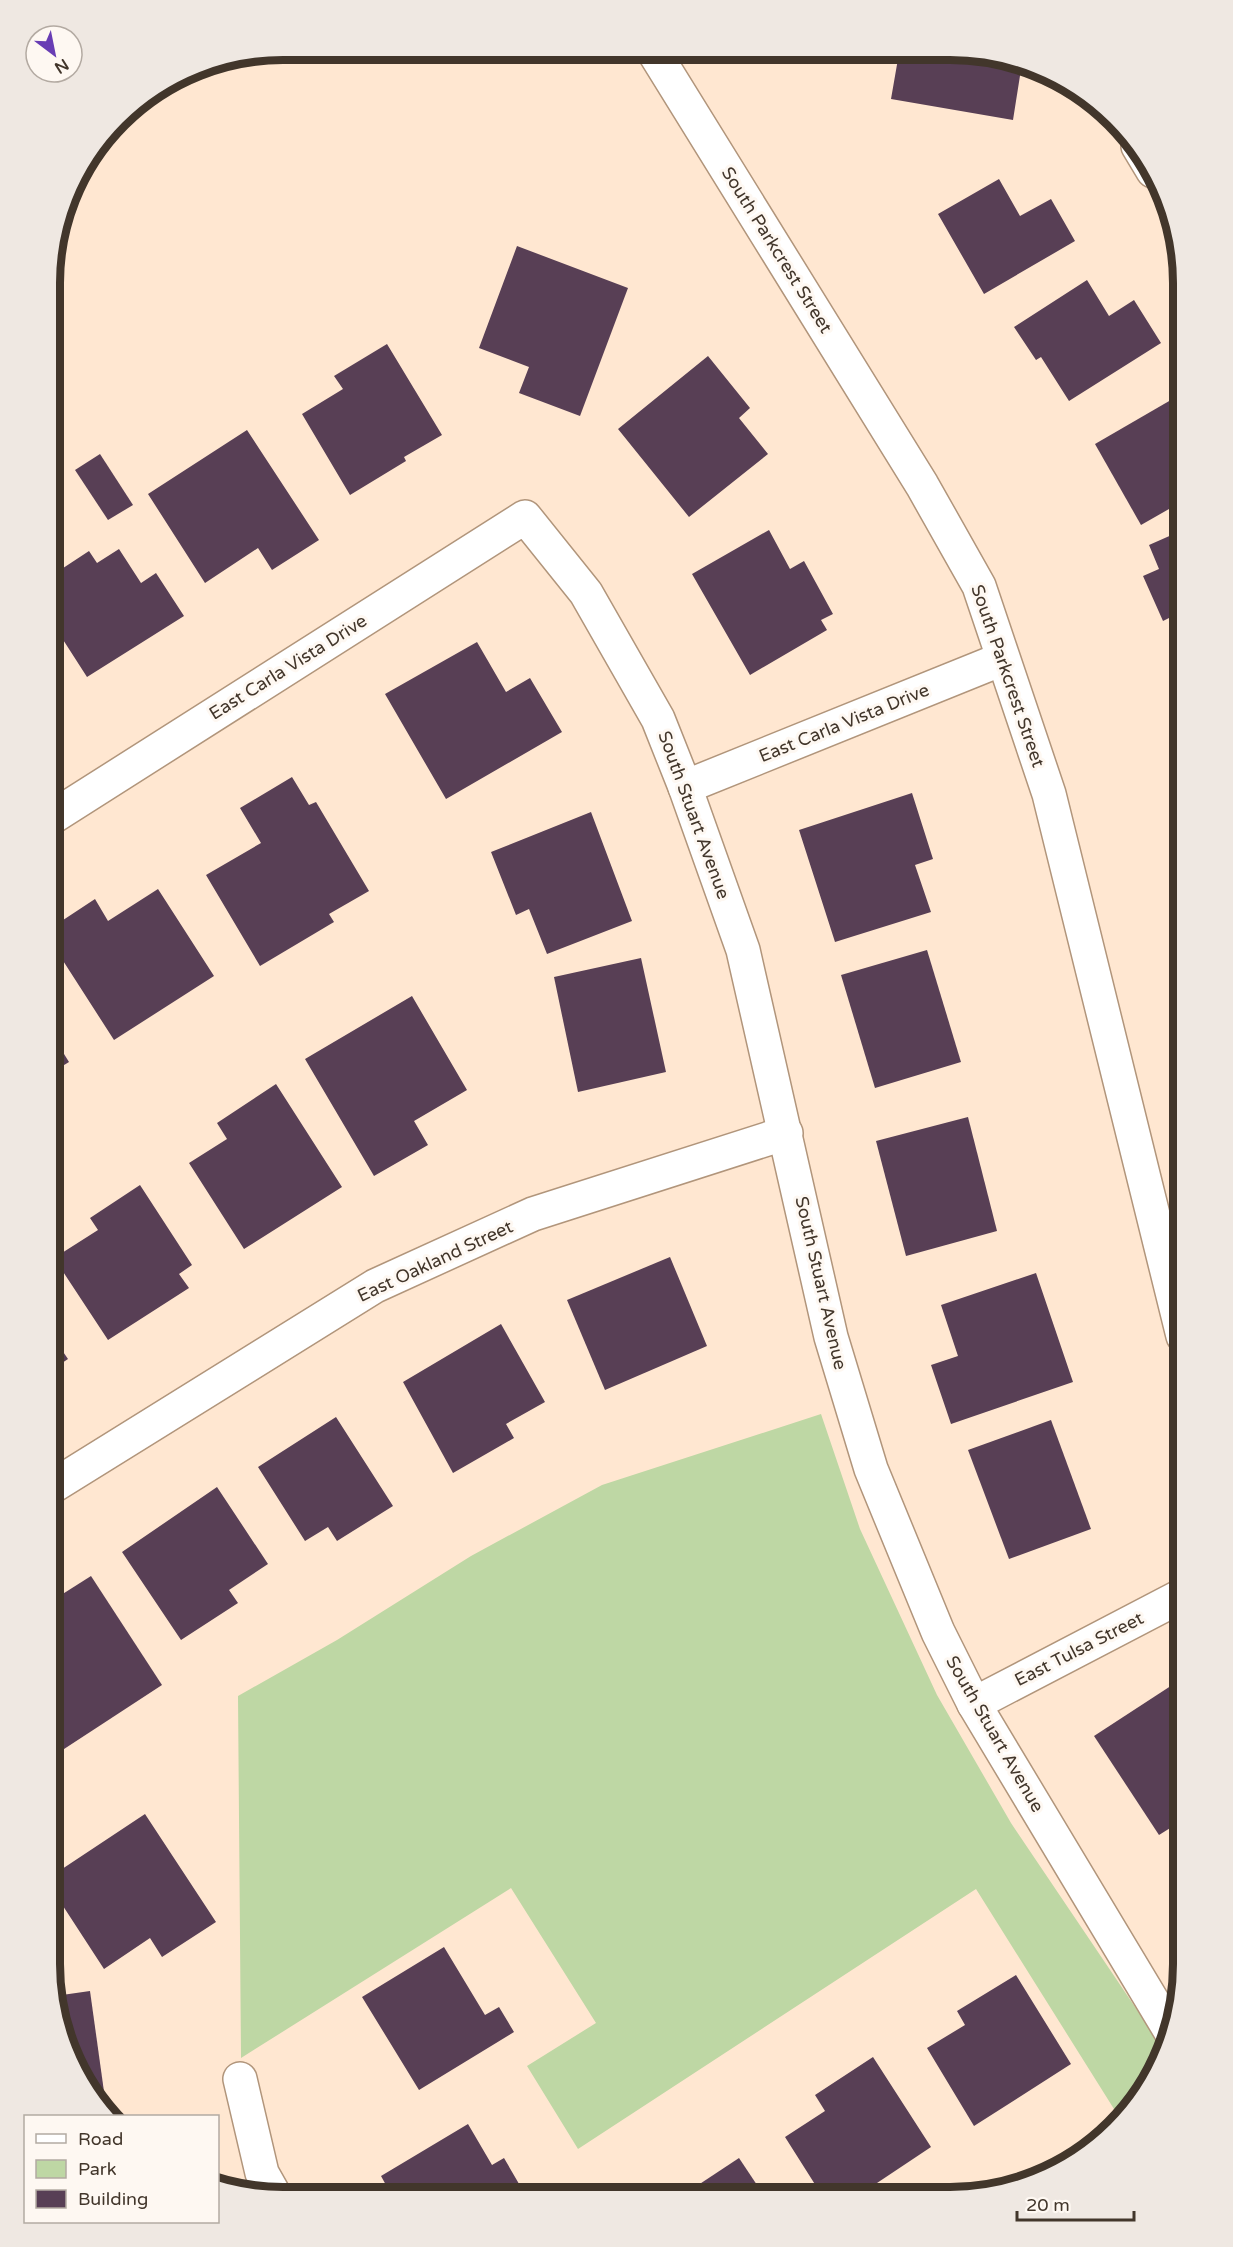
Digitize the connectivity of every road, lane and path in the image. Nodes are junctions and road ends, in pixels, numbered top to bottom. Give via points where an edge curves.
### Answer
1 (659, 60) edge
2 (525, 517) joint
3 (1002, 659) junction
4 (685, 787) junction
5 (60, 812) edge
6 (786, 1133) junction
7 (1173, 1295) edge
8 (60, 1482) edge
9 (1173, 1600) edge
10 (974, 1704) junction
11 (1165, 2022) edge
12 (240, 2079) dead end
13 (270, 2187) edge

1 - 3 street, South Parkcrest Street via 922,485 979,586
2 - 4 street, South Stuart Avenue via 586,593 658,719
2 - 5 street, East Carla Vista Drive
3 - 4 street, East Carla Vista Drive
3 - 7 street, South Parkcrest Street via 1048,794
4 - 6 street, South Stuart Avenue via 742,950
6 - 8 street, East Oakland Street via 533,1214 375,1286
6 - 10 street, South Stuart Avenue via 831,1337 871,1469 938,1632
9 - 10 street, East Tulsa Street
10 - 11 street, South Stuart Avenue
12 - 13 street via 262,2173

